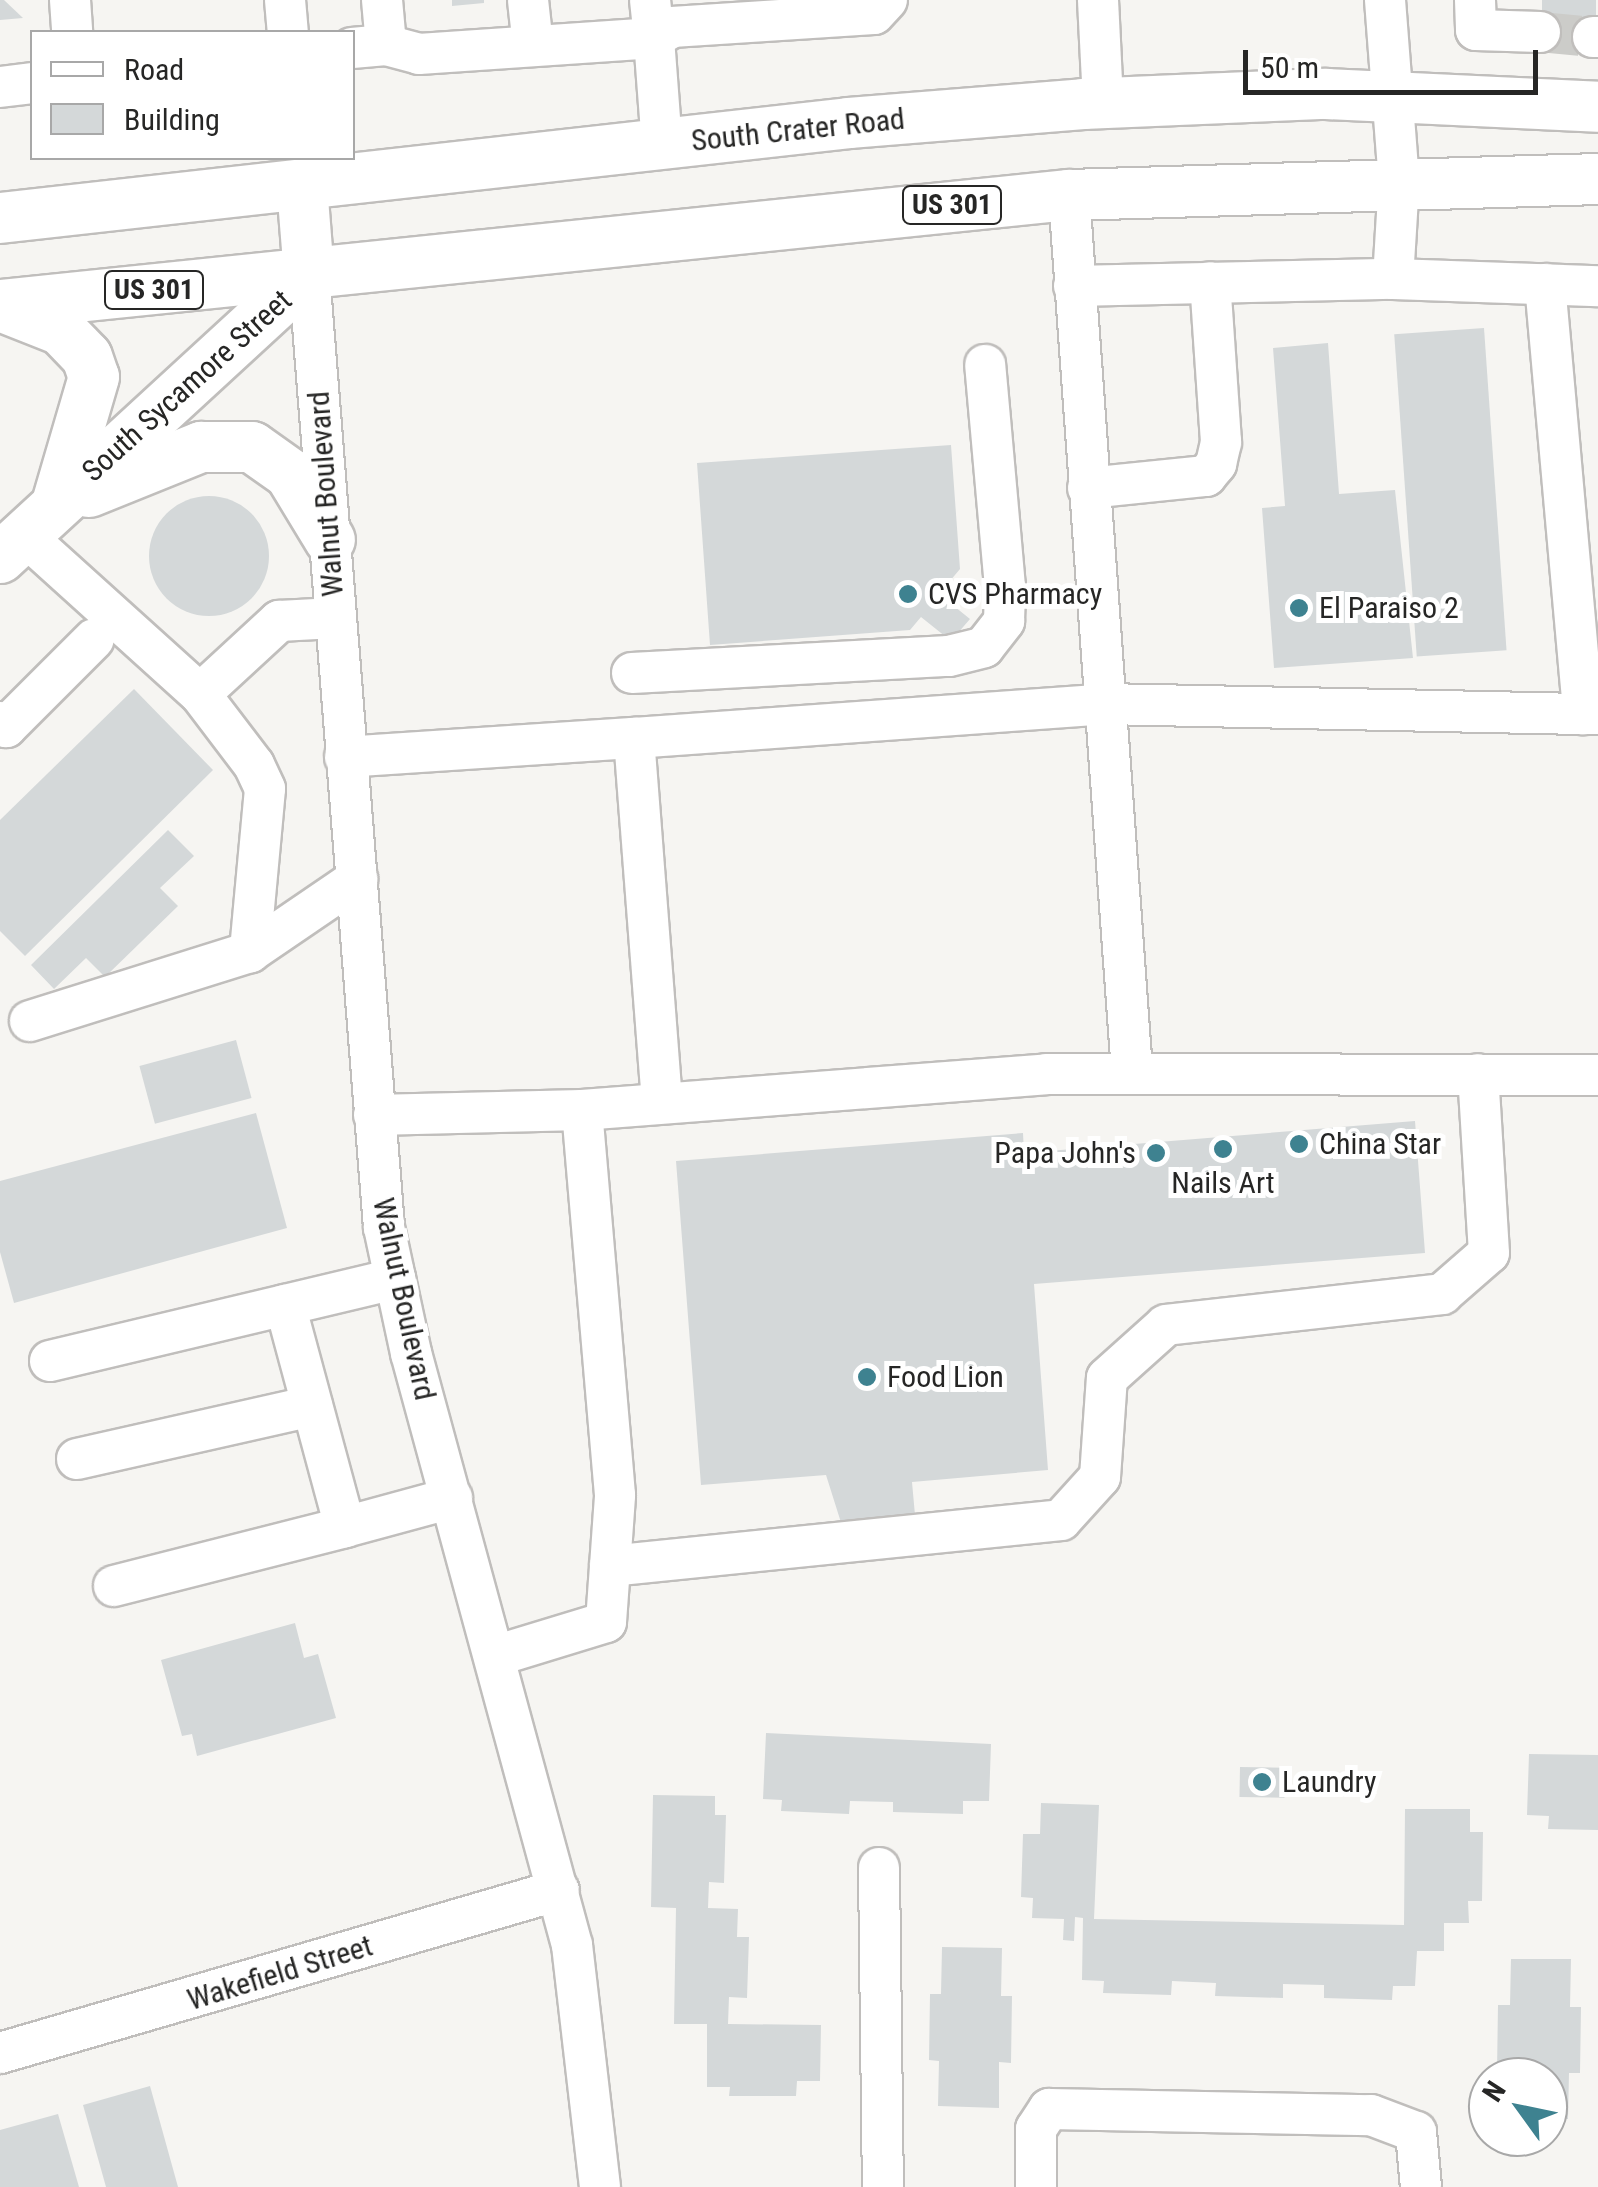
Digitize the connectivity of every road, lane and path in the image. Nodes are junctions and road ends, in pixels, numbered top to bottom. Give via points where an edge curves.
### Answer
1 (70, 0) edge
2 (285, 0) edge
3 (382, 0) edge
4 (528, 0) edge
5 (1098, 0) edge
6 (1385, 0) edge
7 (1474, 0) edge
8 (881, 7) edge
9 (652, 19) edge
10 (72, 30) edge
11 (288, 30) edge
12 (1540, 32) tunnel mouth
13 (533, 46) junction
14 (369, 47) edge
15 (30, 83) edge
16 (0, 87) edge
17 (1393, 98) junction
18 (1104, 103) junction
19 (1598, 107) edge
20 (662, 145) junction
21 (300, 172) edge
22 (1598, 179) edge
23 (1399, 182) junction
24 (1069, 196) junction
25 (0, 218) edge
26 (309, 274) junction
27 (1393, 279) junction
28 (1210, 282) junction
29 (1545, 284) junction
30 (1074, 286) junction
31 (1598, 286) edge
32 (0, 306) edge
33 (985, 365) dead end
34 (1088, 488) junction
35 (27, 532) edge
36 (330, 540) junction
37 (335, 618) junction
38 (94, 639) dead end
39 (632, 673) dead end
40 (200, 694) junction
41 (1104, 704) junction
42 (1590, 714) edge
43 (2, 728) edge
44 (634, 738) junction
45 (346, 756) junction
46 (357, 879) junction
47 (250, 952) junction
48 (30, 1021) dead end
49 (1132, 1072) junction
50 (1478, 1074) junction
51 (1598, 1075) edge
52 (662, 1103) junction
53 (582, 1110) junction
54 (374, 1115) junction
55 (395, 1279) junction
56 (285, 1305) junction
57 (50, 1361) dead end
58 (312, 1406) junction
59 (77, 1459) dead end
60 (452, 1498) junction
61 (345, 1526) junction
62 (610, 1566) junction
63 (114, 1586) dead end
64 (495, 1656) junction
65 (879, 1868) dead end
66 (559, 1890) junction
67 (0, 2053) edge
68 (600, 2187) edge
69 (883, 2187) edge
70 (1036, 2187) edge
71 (1421, 2187) edge

1 - 10 street
2 - 11 street
3 - 14 street
4 - 13 street
5 - 18 street
6 - 17 street
7 - 12 street via 1476,30
8 - 9 street via 672,27
9 - 13 street
9 - 20 street
13 - 14 street via 419,54
15 - 16 street
17 - 18 main road, South Crater Road via 1326,94
17 - 19 main road, South Crater Road
17 - 23 street
18 - 20 main road, South Crater Road
20 - 21 main road, South Crater Road
21 - 25 main road, South Crater Road
21 - 26 main road, South Sycamore Street
22 - 23 main road, US 301
23 - 24 main road, US 301
23 - 27 street
24 - 26 main road, US 301
24 - 30 street
26 - 32 main road, US 301
26 - 35 main road, South Sycamore Street
26 - 36 street, Walnut Boulevard
27 - 28 street
27 - 29 street
28 - 30 street
28 - 34 street via 1222,442 1216,464 1206,476
29 - 31 street
29 - 42 street
30 - 34 street
32 - 35 main road via 61,330 87,358 94,377
33 - 39 street via 1005,587 1004,622 984,647 949,656
34 - 41 street
35 - 36 main road via 200,447 230,444 252,448 290,474
35 - 40 street
36 - 37 street, Walnut Boulevard
37 - 40 street via 279,621
37 - 45 street, Walnut Boulevard
38 - 43 street
40 - 47 street via 254,765 264,789
41 - 42 street
41 - 44 street
41 - 49 street
44 - 45 street
44 - 52 street
45 - 46 street, Walnut Boulevard
46 - 47 street
46 - 54 street, Walnut Boulevard
47 - 48 street
49 - 50 street
49 - 52 street
50 - 51 street
50 - 62 street via 1489,1253 1442,1294 1166,1325 1107,1378 1100,1477 1062,1520
52 - 53 street
53 - 54 street
53 - 62 street via 615,1495
54 - 55 street, Walnut Boulevard
55 - 56 street
55 - 60 street, Walnut Boulevard
56 - 57 street
56 - 58 street
58 - 59 street
58 - 61 street
60 - 61 street
60 - 64 street, Walnut Boulevard
61 - 63 street
62 - 64 street via 606,1622
64 - 66 street, Walnut Boulevard
65 - 69 street
66 - 67 street, Wakefield Street
66 - 68 street, Walnut Boulevard
70 - 71 street via 1036,2128 1049,2109 1371,2116 1416,2132

